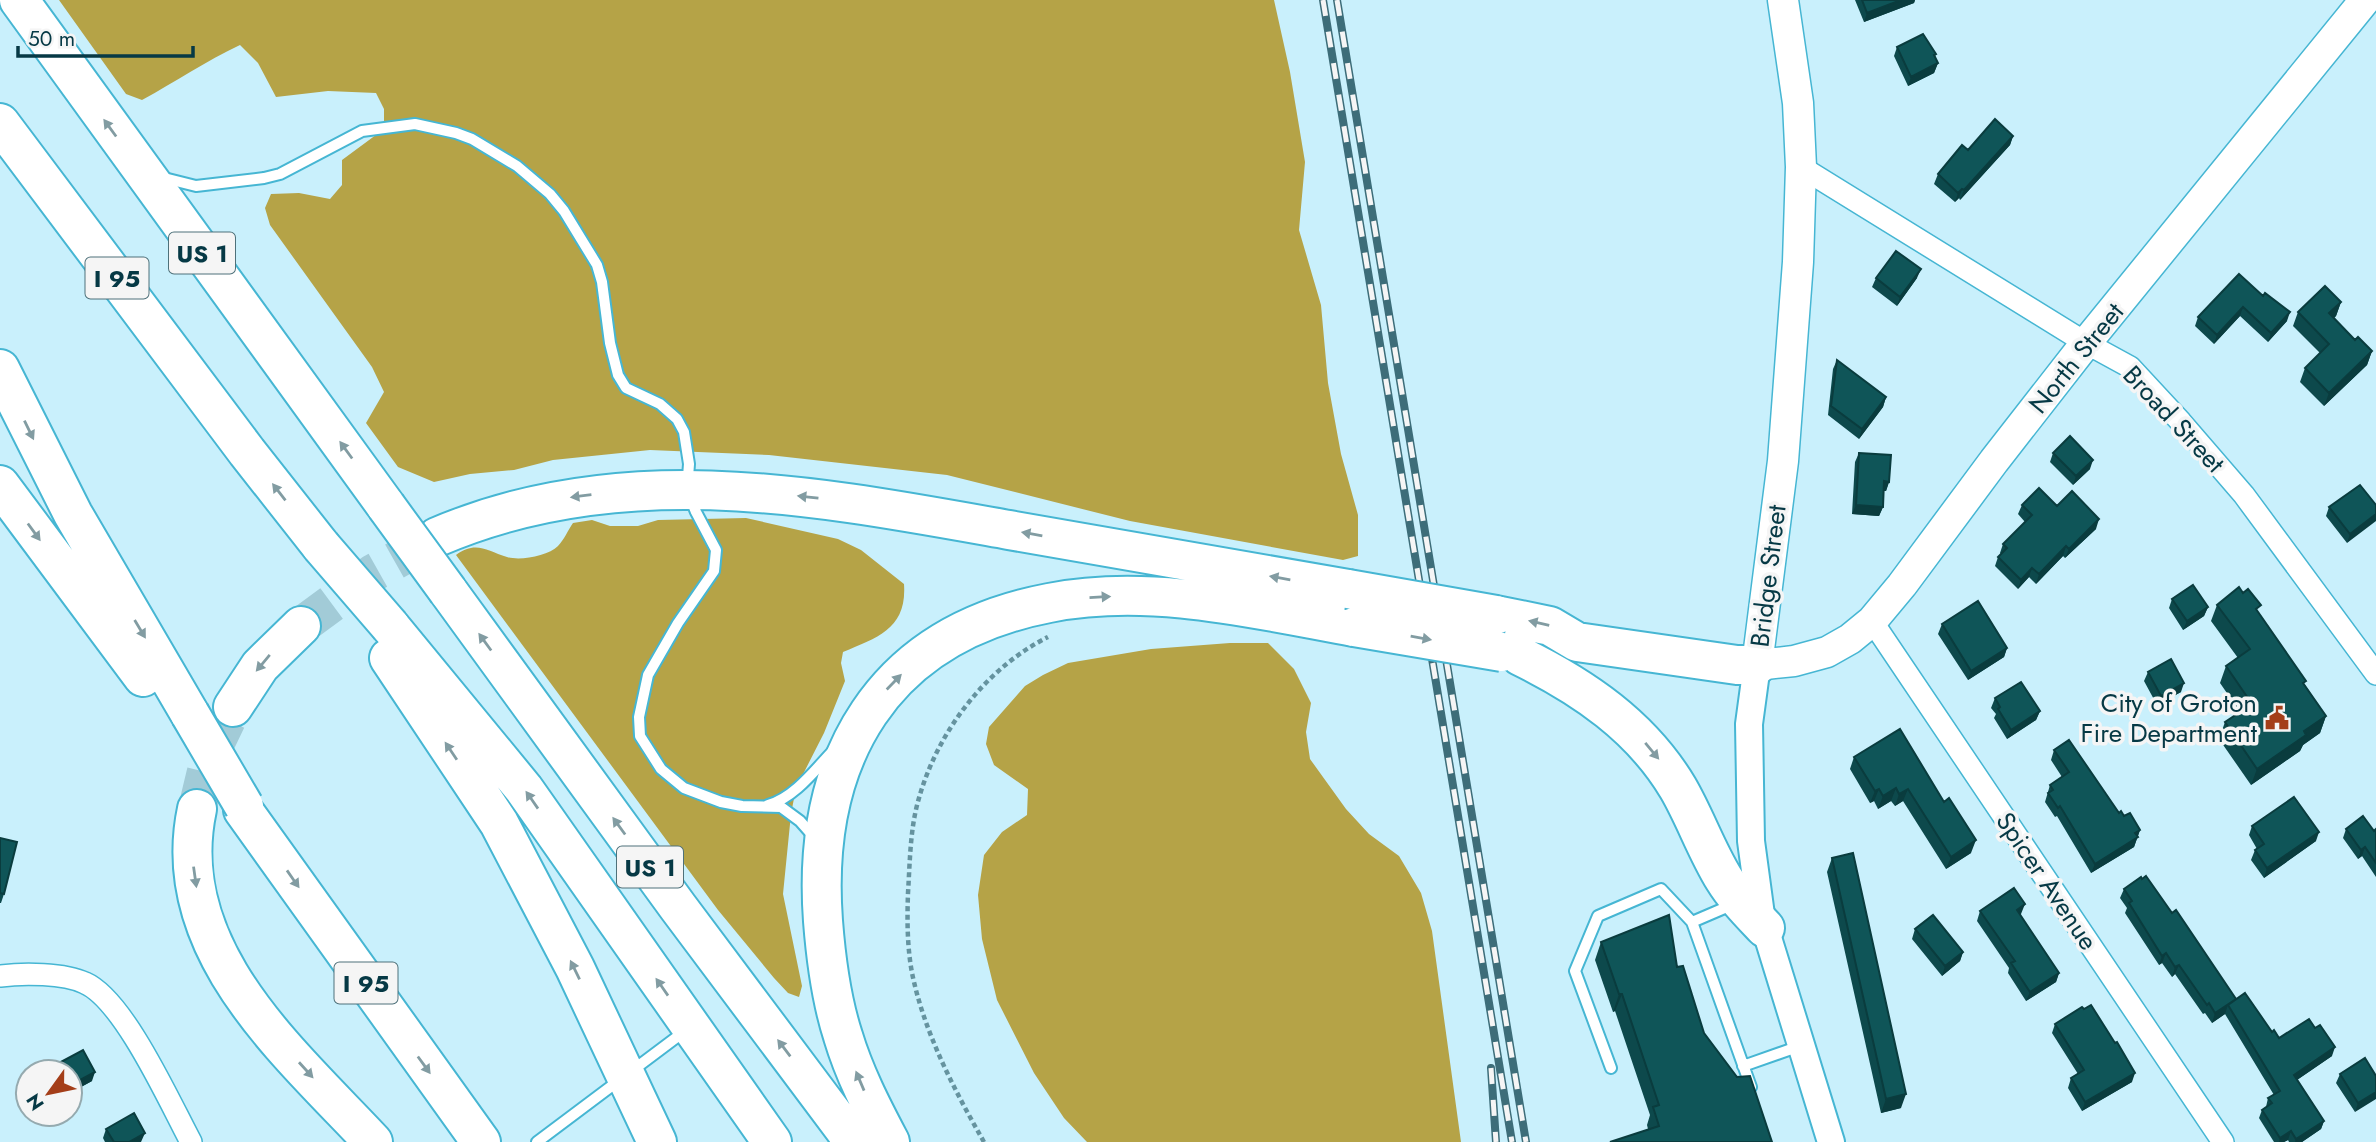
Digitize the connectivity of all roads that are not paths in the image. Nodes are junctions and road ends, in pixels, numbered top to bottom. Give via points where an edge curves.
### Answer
1 (19, 0) edge
2 (1783, 0) edge
3 (2365, 0) edge
4 (0, 123) edge
5 (0, 159) edge
6 (137, 165) junction
7 (1801, 167) junction
8 (2086, 343) junction
9 (0, 369) edge
10 (234, 434) junction
11 (0, 485) edge
12 (687, 490) junction
13 (437, 537) tunnel mouth
14 (1872, 621) junction
15 (301, 626) tunnel mouth
16 (383, 631) junction
17 (1577, 642) junction
18 (1511, 654) junction
19 (2372, 662) edge
20 (1757, 665) junction
21 (233, 707) tunnel mouth
22 (187, 722) junction
23 (861, 723) junction
24 (762, 806) junction
25 (197, 809) tunnel mouth
26 (822, 853) junction
27 (1753, 914) junction
28 (1692, 922) junction
29 (0, 976) edge
30 (690, 1027) junction
31 (1801, 1046) junction
32 (1743, 1066) junction
33 (1611, 1069) dead end
34 (626, 1075) junction
35 (1757, 1104) edge
36 (191, 1142) edge
37 (373, 1142) edge
38 (481, 1142) edge
39 (537, 1142) edge
40 (657, 1142) edge
41 (772, 1142) edge
42 (854, 1142) edge
43 (890, 1142) edge
44 (1831, 1142) edge
45 (2223, 1142) edge

6 -> 1 highway, US 1
2 - 7 main road, Bridge Street via 1798,103
3 - 8 main road, North Street
4 - 10 highway, I 95
5 - 10 highway via 169,380
6 - 12 lane via 160,177 196,186 264,178 362,131 415,124 456,133 494,151 550,194 586,245 602,282 618,375 626,388 660,404 677,419 689,464
42 -> 6 highway, US 1, bridge
7 - 8 street, Broad Street
7 - 20 main road, Bridge Street via 1783,461
8 - 14 main road, North Street
8 - 19 street, Broad Street via 2130,367 2181,422 2244,495
9 -> 22 highway
16 -> 10 highway, I 95, bridge
11 -> 22 highway
12 -> 13 highway via 567,498 508,512
17 -> 12 highway, bridge via 1550,626 1496,615 838,500
12 - 24 lane via 716,550 716,560 648,675 640,736 661,769 684,788 721,802
14 - 20 main road, North Street via 1827,652
14 - 45 street, Spicer Avenue
15 -> 21 highway via 260,666
30 -> 16 highway, I 95 via 524,789
34 -> 16 highway via 499,823
17 - 18 highway via 1550,656
17 - 20 highway
23 -> 18 highway, bridge via 902,673 950,639 993,618 1050,602 1097,597 1171,598 1236,606
18 -> 27 highway via 1588,694 1647,744 1679,789 1717,867
20 - 27 street, Bridge Street via 1749,724 1751,841 1761,915
22 -> 38 highway, I 95, bridge
23 - 24 lane via 801,784
23 - 26 highway via 835,782
24 - 26 lane via 780,807 800,821 816,838
25 -> 37 highway via 195,879 222,965 253,1010
43 -> 26 highway via 855,1070 837,1014 825,941
27 - 28 lane
27 - 31 street, Bridge Street
28 - 32 lane
28 - 33 lane via 1661,889 1598,916 1575,971
29 - 36 street via 70,978 101,992 132,1033
30 - 34 lane
30 - 41 highway, I 95
31 - 32 lane
31 - 44 street, Bridge Street
32 - 35 lane
34 - 39 lane
34 - 40 highway

